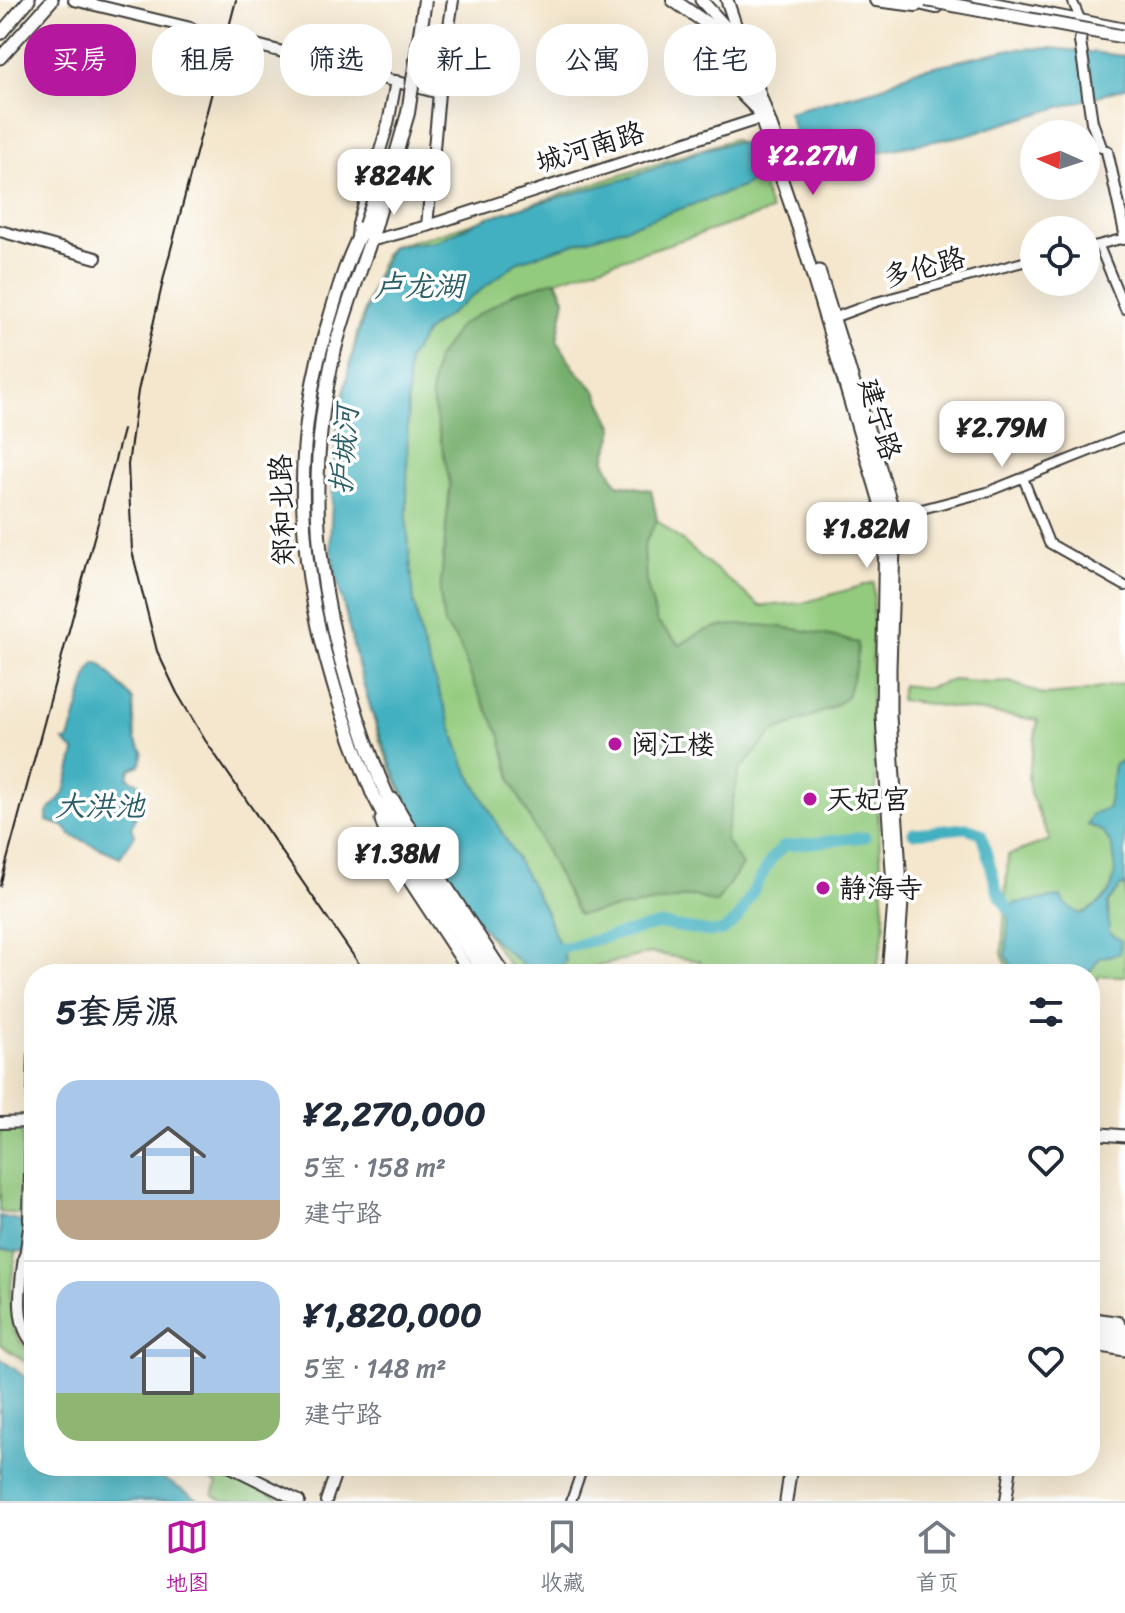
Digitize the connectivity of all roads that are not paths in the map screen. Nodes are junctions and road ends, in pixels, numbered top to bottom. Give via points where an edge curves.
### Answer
1 (29, 0) edge
2 (52, 0) edge
3 (74, 0) edge
4 (416, 0) edge
5 (425, 0) edge
6 (453, 0) edge
7 (673, 0) edge
8 (701, 0) edge
9 (727, 0) edge
10 (876, 0) edge
11 (906, 0) edge
12 (952, 0) edge
13 (973, 0) edge
14 (1072, 0) edge
15 (925, 1) edge
16 (939, 8) junction
17 (174, 24) edge
18 (449, 24) edge
19 (1082, 26) junction
20 (0, 34) edge
21 (1125, 35) edge
22 (264, 47) edge
23 (0, 58) edge
24 (396, 81) junction
25 (408, 84) edge
26 (439, 96) edge
27 (762, 117) junction
28 (370, 226) junction
29 (427, 226) junction
30 (0, 231) edge
31 (1124, 238) edge
32 (364, 240) junction
33 (1100, 246) edge
34 (1100, 248) edge
35 (96, 258) dead end
36 (1020, 263) edge
37 (1125, 309) edge
38 (829, 319) junction
39 (1125, 437) edge
40 (1023, 478) junction
41 (890, 517) junction
42 (1125, 586) edge
43 (380, 779) junction
44 (372, 792) junction
45 (464, 964) edge
46 (478, 964) edge
47 (489, 964) edge
48 (497, 964) edge
49 (889, 964) edge
50 (898, 964) edge
51 (24, 1122) edge
52 (0, 1123) edge
53 (1100, 1134) edge
54 (1125, 1136) edge
55 (24, 1261) edge
56 (1100, 1323) edge
57 (24, 1324) edge
58 (1125, 1327) edge
59 (1100, 1336) edge
60 (1125, 1340) edge
61 (1100, 1346) edge
62 (1125, 1350) edge
63 (249, 1476) edge
64 (335, 1476) edge
65 (580, 1476) edge
66 (790, 1476) edge
67 (1010, 1476) edge
68 (299, 1501) edge
69 (326, 1501) edge
70 (571, 1501) edge
71 (786, 1501) edge
72 (1006, 1501) edge

1 - 20 main road
2 - 23 main road
3 - 17 street
4 - 28 main road, bridge via 401,111
5 - 28 main road, bridge via 408,113
6 - 18 street
7 - 27 main road via 723,41 740,92
8 - 27 main road, 建宁路 via 732,34
9 - 27 main road, 建宁路
10 - 16 main road
11 - 15 main road
12 - 21 main road, bridge
13 - 19 main road
14 - 19 street
15 - 16 main road
15 - 21 main road, bridge
16 - 19 main road
19 - 21 main road
19 - 31 street via 1092,122 1104,149
22 - 24 street
24 - 25 street
24 - 32 street via 358,224
26 - 29 street
27 - 29 street, 城河南路
27 - 38 main road, 建宁路
28 - 32 main road, 郑和北路
29 - 32 street, 城河南路
30 - 35 street
31 - 33 street
32 - 43 main road, 郑和北路 via 326,389 317,524 333,633
32 - 44 main road, 郑和北路 via 321,344 311,385 302,524 319,635 346,730
34 - 37 street
36 - 38 street, 多伦路
38 - 41 main road, 建宁路
39 - 40 street
40 - 41 street
40 - 42 street via 1049,543
41 - 49 main road, 建宁路 via 882,716 894,902
41 - 50 main road, 建宁路 via 890,716 902,901
43 - 47 main road, 郑和北路 via 410,846
43 - 48 main road, 郑和北路
44 - 45 main road, 郑和北路 via 392,854
44 - 46 main road, 郑和北路 via 401,850
51 - 52 street
53 - 54 main road
55 - 57 street
56 - 58 main road
59 - 60 main road
61 - 62 main road
63 - 68 street
64 - 69 street
65 - 70 street
66 - 71 main road
67 - 72 street

